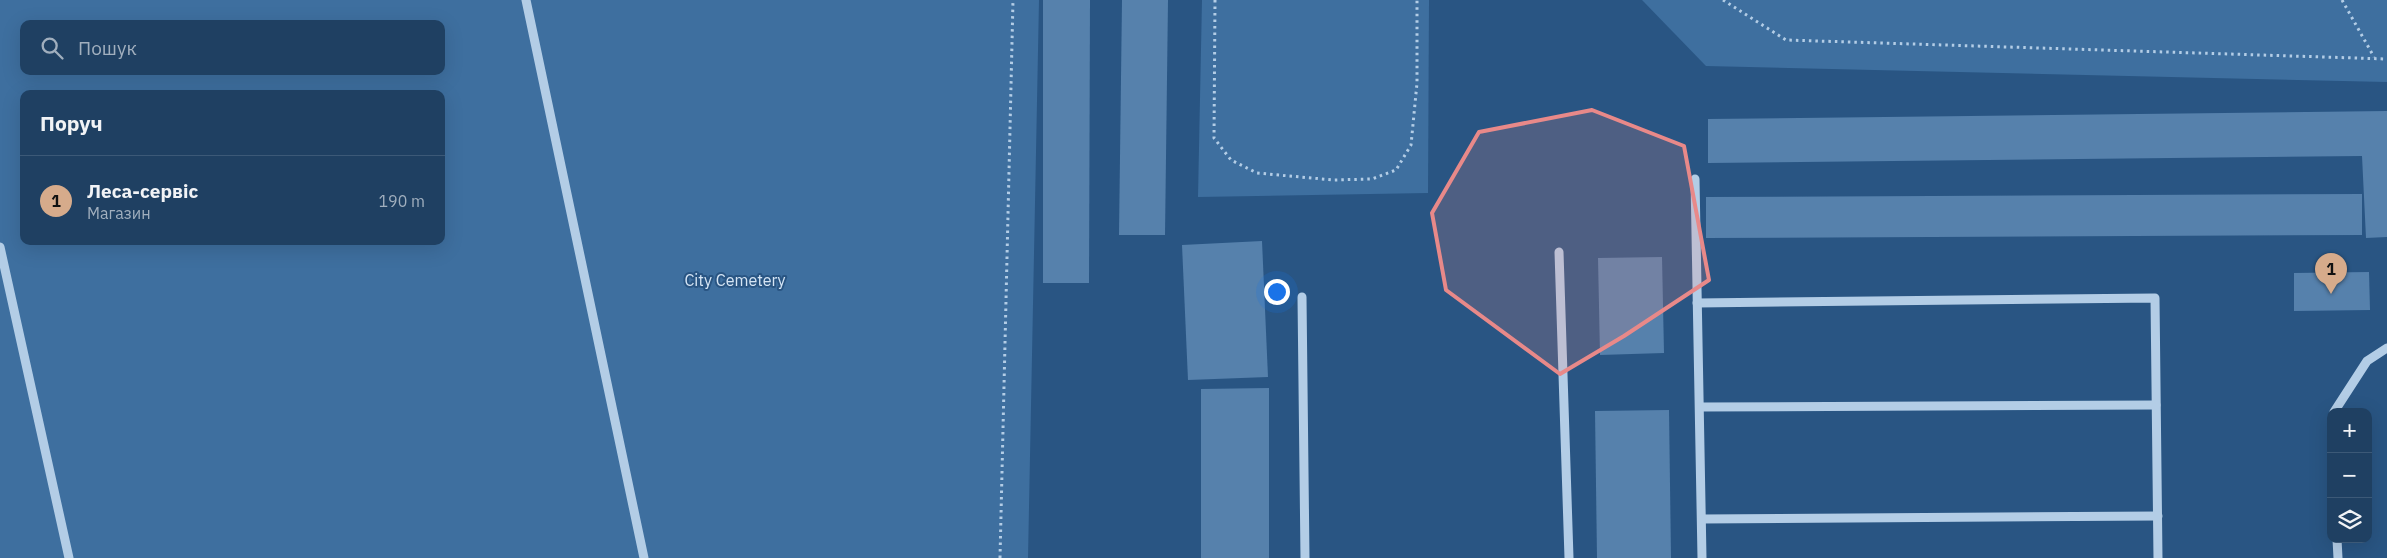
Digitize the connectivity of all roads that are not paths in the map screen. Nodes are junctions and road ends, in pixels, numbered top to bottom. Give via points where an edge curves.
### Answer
1 (526, 0) edge
2 (1696, 179) dead end
3 (0, 247) edge
4 (1559, 252) dead end
5 (1302, 297) dead end
6 (1698, 303) junction
7 (2387, 348) edge
8 (2156, 405) junction
9 (1700, 407) junction
10 (2337, 408) edge
11 (2158, 516) junction
12 (1702, 519) junction
13 (2337, 543) edge
14 (69, 558) edge
15 (644, 558) edge
16 (1305, 558) edge
17 (1569, 558) edge
18 (1702, 558) edge
19 (2158, 558) edge
20 (2338, 558) edge

1 - 15 lane
2 - 6 lane
3 - 14 lane
4 - 17 lane
5 - 16 lane
6 - 8 lane via 2155,298
6 - 9 lane
7 - 10 lane via 2367,361
8 - 9 lane
8 - 11 lane
9 - 12 lane
11 - 12 lane
11 - 19 lane
12 - 18 lane
13 - 20 lane

